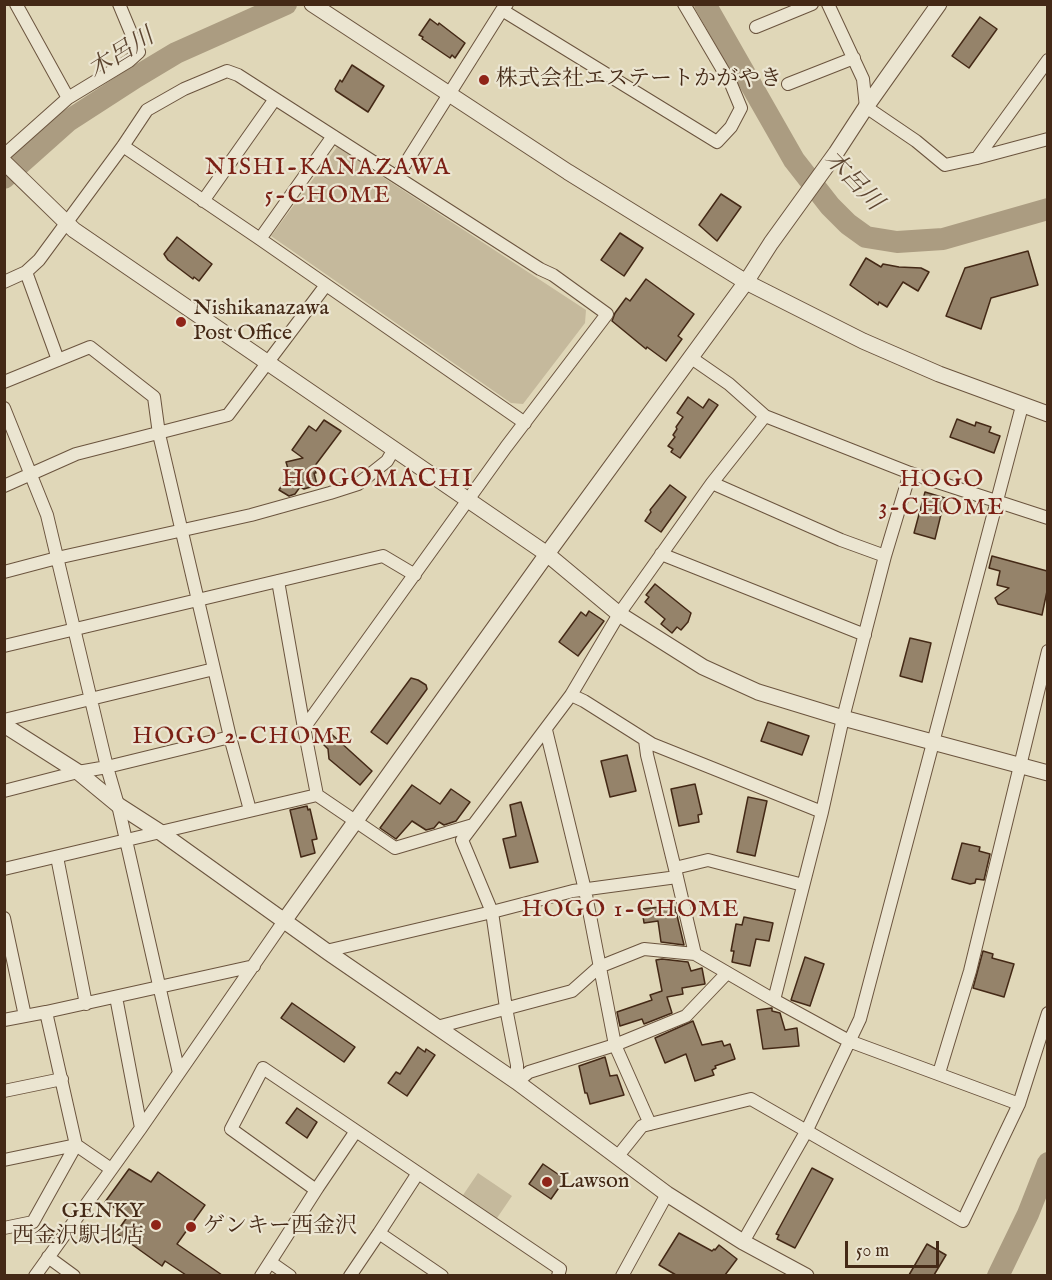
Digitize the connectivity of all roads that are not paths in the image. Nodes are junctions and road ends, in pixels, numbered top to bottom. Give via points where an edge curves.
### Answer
1 (16, 4) edge
2 (684, 4) edge
3 (812, 4) edge
4 (828, 4) edge
5 (939, 4) edge
6 (123, 6) edge
7 (315, 7) edge
8 (505, 8) edge
9 (756, 27) dead end
10 (854, 58) junction
11 (1047, 60) edge
12 (788, 84) dead end
13 (449, 96) junction
14 (69, 98) junction
15 (275, 99) junction
16 (866, 107) junction
17 (333, 136) junction
18 (1047, 139) edge
19 (123, 146) junction
20 (977, 158) junction
21 (5, 160) edge
22 (397, 177) junction
23 (203, 201) junction
24 (67, 222) junction
25 (260, 239) junction
26 (26, 273) junction
27 (4, 282) edge
28 (746, 282) junction
29 (326, 285) junction
30 (690, 357) junction
31 (58, 360) junction
32 (269, 363) junction
33 (4, 382) edge
34 (1022, 406) junction
35 (4, 408) edge
36 (1047, 414) edge
37 (765, 416) junction
38 (525, 423) junction
39 (159, 434) junction
40 (393, 449) junction
41 (910, 474) junction
42 (31, 476) junction
43 (712, 483) junction
44 (4, 486) edge
45 (468, 500) junction
46 (997, 501) junction
47 (1047, 518) edge
48 (183, 531) junction
49 (547, 554) junction
50 (661, 554) junction
51 (885, 556) junction
52 (57, 558) junction
53 (4, 572) edge
54 (415, 575) junction
55 (278, 581) junction
56 (198, 598) junction
57 (620, 614) junction
58 (74, 628) junction
59 (865, 635) junction
60 (4, 646) edge
61 (1047, 651) edge
62 (214, 669) junction
63 (572, 696) junction
64 (91, 698) junction
65 (843, 718) junction
66 (4, 720) edge
67 (4, 725) edge
68 (304, 728) junction
69 (546, 730) junction
70 (230, 737) junction
71 (645, 740) junction
72 (934, 743) junction
73 (1019, 766) junction
74 (107, 767) junction
75 (78, 772) junction
76 (1047, 773) edge
77 (4, 791) edge
78 (317, 795) junction
79 (118, 805) junction
80 (250, 810) junction
81 (822, 812) junction
82 (356, 823) junction
83 (473, 825) junction
84 (160, 832) junction
85 (125, 839) junction
86 (57, 857) junction
87 (4, 869) edge
88 (676, 873) junction
89 (803, 885) junction
90 (585, 890) junction
91 (492, 912) junction
92 (4, 918) edge
93 (284, 921) junction
94 (326, 951) junction
95 (695, 954) junction
96 (254, 966) junction
97 (599, 967) junction
98 (728, 974) junction
99 (160, 988) junction
100 (116, 997) junction
101 (774, 1000) junction
102 (86, 1004) junction
103 (506, 1008) junction
104 (46, 1012) junction
105 (1047, 1013) edge
106 (25, 1016) junction
107 (4, 1020) edge
108 (437, 1027) junction
109 (849, 1041) junction
110 (615, 1045) junction
111 (179, 1073) junction
112 (939, 1073) junction
113 (62, 1079) junction
114 (517, 1082) junction
115 (4, 1091) edge
116 (1018, 1104) junction
117 (650, 1124) junction
118 (141, 1128) junction
119 (356, 1131) junction
120 (806, 1132) junction
121 (76, 1145) junction
122 (618, 1156) junction
123 (4, 1160) edge
124 (111, 1169) junction
125 (418, 1173) junction
126 (318, 1187) junction
127 (668, 1194) junction
128 (4, 1228) edge
129 (379, 1233) junction
130 (743, 1242) junction
131 (48, 1257) junction
132 (270, 1262) junction
133 (35, 1275) edge
134 (74, 1275) edge
135 (261, 1275) edge
136 (290, 1275) edge
137 (350, 1275) edge
138 (442, 1275) edge
139 (558, 1275) edge
140 (622, 1275) edge
141 (806, 1275) edge

1 - 14 street
2 - 8 street via 741,108 717,142
3 - 9 street
4 - 10 street
5 - 16 street
6 - 14 street via 139,52
7 - 13 street
8 - 13 street
10 - 12 street
10 - 16 street via 863,79
11 - 20 street
13 - 22 street
13 - 28 street
14 - 21 street
15 - 17 street
15 - 19 street via 227,70 147,110
15 - 23 street
16 - 20 street via 945,165
16 - 28 street
17 - 22 street
17 - 25 street
18 - 20 street
19 - 23 street
19 - 24 street
21 - 24 street
22 - 38 street via 553,275 607,314
23 - 25 street
24 - 26 street
24 - 32 street
25 - 29 street
26 - 27 street
26 - 31 street
28 - 30 street
28 - 34 street via 863,341
29 - 32 street
29 - 38 street
30 - 37 street
30 - 49 street
31 - 33 street
31 - 39 street via 90,347 154,397
32 - 39 street via 228,416
32 - 40 street
34 - 36 street
34 - 46 street
35 - 42 street
37 - 41 street
37 - 43 street
38 - 45 street
39 - 42 street via 76,454
39 - 48 street
40 - 45 street
40 - 48 street via 387,461 358,484
41 - 46 street
41 - 51 street
42 - 44 street
42 - 52 street via 47,515
43 - 50 street
43 - 51 street
45 - 49 street
45 - 54 street
46 - 47 street
46 - 72 street
48 - 52 street
48 - 56 street
49 - 57 street
49 - 82 street
50 - 57 street
50 - 59 street
51 - 59 street
52 - 53 street
52 - 58 street
54 - 55 street via 383,556
54 - 68 street
55 - 56 street
55 - 68 street
56 - 58 street
56 - 62 street
57 - 63 street
57 - 65 street via 703,667 758,692
58 - 60 street
58 - 64 street
59 - 65 street
61 - 73 street
62 - 64 street
62 - 70 street
63 - 69 street
63 - 71 street
64 - 66 street
64 - 74 street
65 - 72 street
65 - 81 street
67 - 75 street
68 - 78 street
69 - 83 street
69 - 90 street
70 - 74 street
70 - 80 street
71 - 81 street
71 - 88 street
72 - 73 street
72 - 109 street via 860,1019
73 - 76 street
73 - 112 street via 970,971
74 - 75 street
74 - 79 street
75 - 77 street
75 - 79 street
78 - 80 street
78 - 82 street
79 - 84 street
79 - 85 street
80 - 84 street
81 - 89 street
82 - 83 street via 395,848
82 - 93 street
83 - 91 street via 462,840
84 - 85 street
84 - 93 street
85 - 86 street
85 - 99 street
86 - 87 street
86 - 102 street
88 - 89 street via 708,860
88 - 90 street
88 - 95 street
89 - 101 street
90 - 91 street
90 - 97 street
91 - 94 street
91 - 103 street
92 - 106 street
93 - 94 street
93 - 96 street
94 - 108 street
95 - 97 street via 644,949
95 - 98 street
96 - 99 street
96 - 111 street
97 - 103 street via 572,991
97 - 110 street
98 - 101 street
98 - 110 street via 686,1016
99 - 100 street
99 - 111 street
100 - 102 street
100 - 118 street
101 - 109 street
102 - 104 street
103 - 108 street
103 - 114 street
104 - 106 street
104 - 113 street
105 - 116 street
106 - 107 street
108 - 114 street
109 - 112 street
109 - 120 street
110 - 114 street via 529,1072
110 - 117 street
111 - 118 street
112 - 116 street
113 - 115 street
113 - 121 street
114 - 122 street
116 - 120 street via 963,1221
117 - 120 street via 751,1099
117 - 122 street via 642,1126
118 - 124 street
119 - 125 street
119 - 126 street
119 - 126 street via 263,1068 231,1129 316,1190
120 - 130 street
121 - 123 street
121 - 124 street
121 - 128 street via 33,1222
122 - 127 street
124 - 131 street
125 - 129 street
125 - 139 street via 560,1269
126 - 132 street
127 - 130 street
127 - 140 street
129 - 137 street
129 - 138 street
130 - 141 street
131 - 133 street
131 - 134 street
132 - 135 street
132 - 136 street

